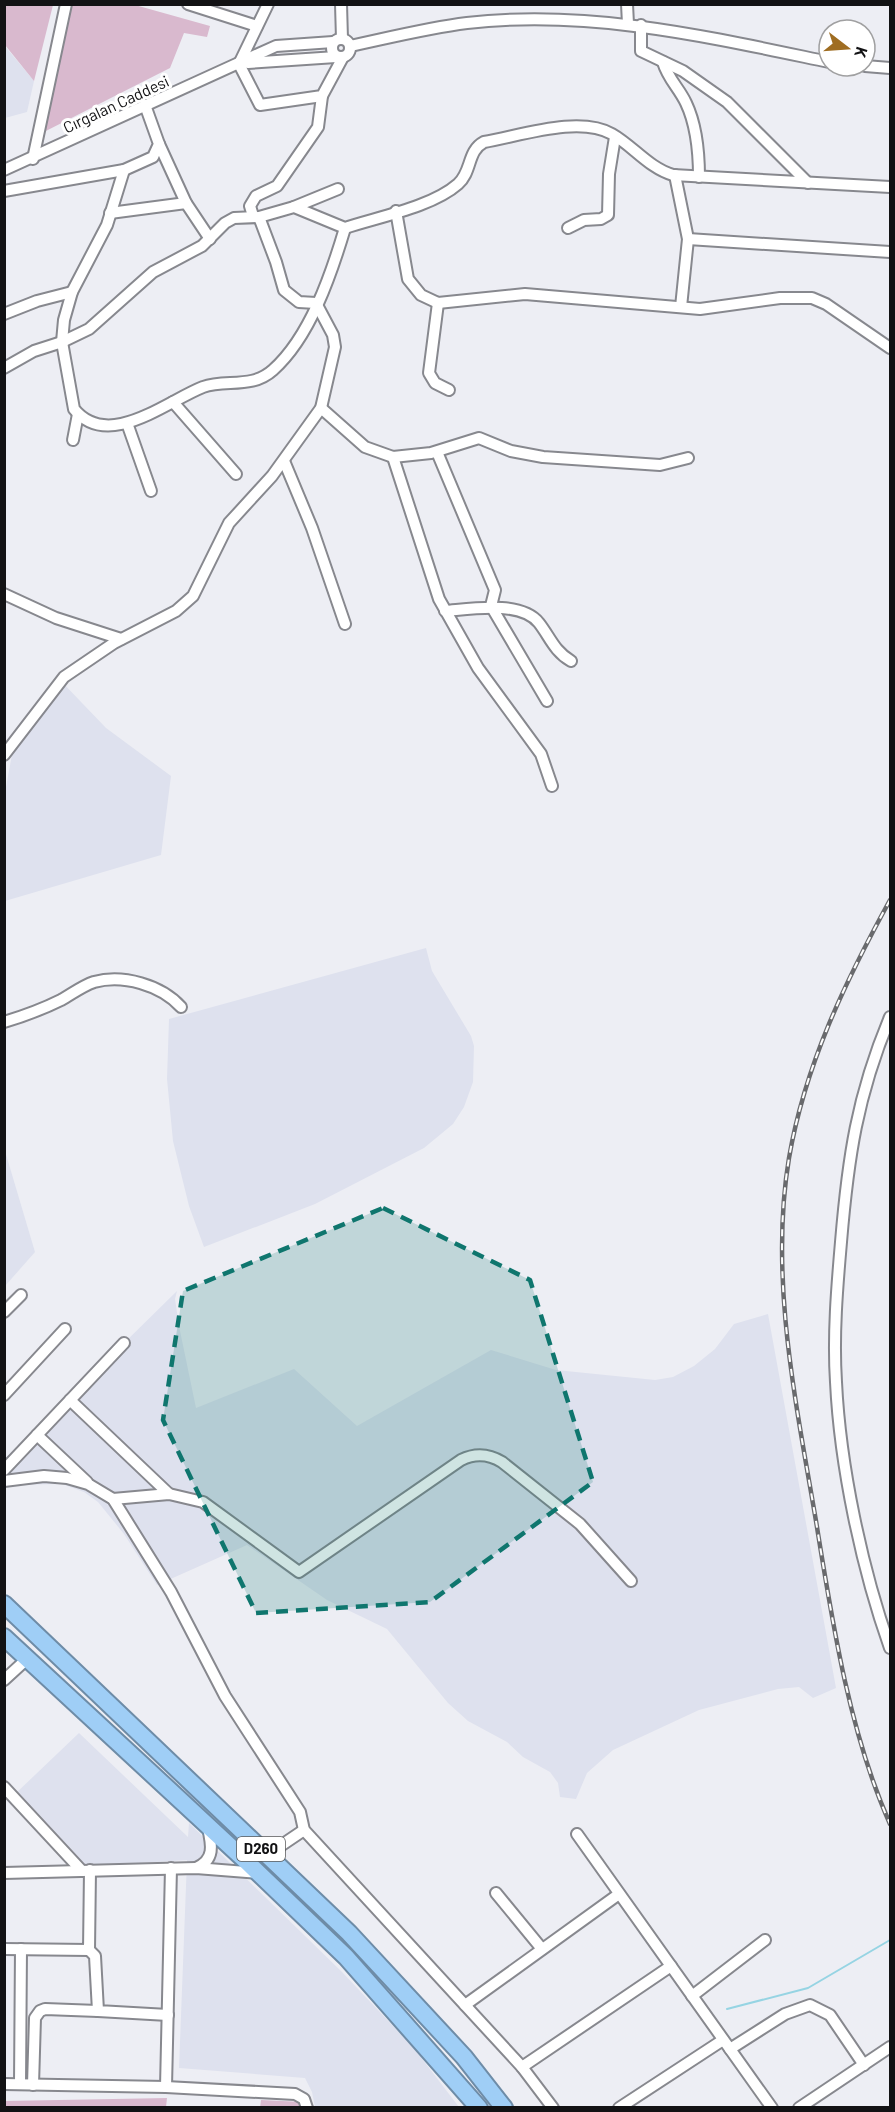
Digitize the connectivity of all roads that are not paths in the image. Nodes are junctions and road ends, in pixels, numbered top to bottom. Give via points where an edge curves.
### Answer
1 (66, 4) edge
2 (188, 4) edge
3 (268, 4) edge
4 (341, 4) edge
5 (627, 4) edge
6 (628, 24) junction
7 (257, 26) junction
8 (641, 26) junction
9 (342, 43) junction
10 (340, 57) junction
11 (817, 59) edge
12 (663, 62) junction
13 (239, 64) junction
14 (322, 96) junction
15 (145, 105) junction
16 (615, 137) junction
17 (159, 144) junction
18 (33, 159) junction
19 (4, 170) edge
20 (124, 170) junction
21 (675, 175) junction
22 (699, 177) junction
23 (808, 183) junction
24 (891, 187) edge
25 (338, 189) dead end
26 (4, 191) edge
27 (186, 203) junction
28 (294, 207) junction
29 (396, 211) junction
30 (110, 213) junction
31 (256, 216) junction
32 (345, 228) junction
33 (568, 228) dead end
34 (210, 239) junction
35 (688, 239) junction
36 (891, 252) edge
37 (72, 292) junction
38 (316, 303) junction
39 (438, 303) junction
40 (681, 307) junction
41 (4, 314) edge
42 (62, 342) junction
43 (891, 348) edge
44 (4, 368) edge
45 (449, 390) dead end
46 (173, 402) junction
47 (321, 408) junction
48 (78, 414) junction
49 (127, 423) junction
50 (73, 440) dead end
51 (437, 452) junction
52 (393, 457) junction
53 (688, 458) dead end
54 (284, 461) junction
55 (236, 474) dead end
56 (151, 491) dead end
57 (4, 594) edge
58 (491, 606) junction
59 (445, 612) junction
60 (345, 624) dead end
61 (121, 639) junction
62 (571, 661) dead end
63 (547, 701) dead end
64 (4, 755) edge
65 (552, 786) dead end
66 (181, 1007) dead end
67 (891, 1017) edge
68 (4, 1022) edge
69 (21, 1295) dead end
70 (4, 1312) edge
71 (65, 1329) dead end
72 (124, 1343) dead end
73 (4, 1395) edge
74 (70, 1400) junction
75 (38, 1435) junction
76 (6, 1465) edge
77 (4, 1481) edge
78 (91, 1486) junction
79 (169, 1494) junction
80 (113, 1499) junction
81 (631, 1581) dead end
82 (4, 1604) edge
83 (4, 1637) edge
84 (891, 1648) edge
85 (28, 1658) junction
86 (4, 1680) edge
87 (4, 1787) edge
88 (207, 1824) junction
89 (304, 1830) junction
90 (577, 1834) dead end
91 (267, 1855) junction
92 (171, 1868) junction
93 (196, 1868) junction
94 (86, 1870) junction
95 (4, 1872) edge
96 (259, 1873) junction
97 (496, 1893) dead end
98 (619, 1894) junction
99 (765, 1940) dead end
100 (4, 1949) edge
101 (21, 1949) junction
102 (542, 1949) junction
103 (89, 1950) junction
104 (671, 1966) junction
105 (692, 1996) junction
106 (465, 2005) junction
107 (98, 2011) junction
108 (168, 2015) junction
109 (727, 2044) junction
110 (891, 2047) edge
111 (864, 2065) junction
112 (522, 2067) junction
113 (4, 2084) edge
114 (20, 2084) junction
115 (33, 2085) junction
116 (166, 2087) junction
117 (307, 2108) edge
118 (478, 2108) edge
119 (504, 2108) edge
120 (553, 2108) edge
121 (619, 2108) edge
122 (772, 2108) edge
123 (799, 2108) edge

1 - 18 street
2 - 7 street
3 - 7 street
4 - 9 street
5 - 6 street
6 - 8 street, Cırgalan Caddesi
6 - 9 street, Cırgalan Caddesi via 482,22
7 - 13 street
8 - 11 street, Cırgalan Caddesi
8 - 12 street via 641,51
9 - 10 street via 348,53
9 - 10 street via 331,49
9 - 13 street, Cırgalan Caddesi via 276,46
10 - 13 street, Cırgalan Caddesi
10 - 14 street
12 - 22 street via 688,109 699,145
12 - 23 street via 727,102
13 - 14 street via 260,105
13 - 15 street, Cırgalan Caddesi
14 - 31 street via 318,127 277,186 252,201 249,210
15 - 17 street
15 - 18 street, Cırgalan Caddesi
16 - 21 street via 657,168
16 - 29 street via 573,126 484,142 474,149 467,171 457,185
16 - 33 street via 608,215
17 - 20 street via 153,157
17 - 27 street
18 - 19 street, Cırgalan Caddesi
20 - 26 street
20 - 30 street
21 - 22 street
21 - 35 street
22 - 23 street
23 - 24 street
25 - 28 street
27 - 30 street
27 - 34 street
28 - 31 street
28 - 32 street
29 - 32 street
29 - 39 street via 408,279 421,295
30 - 37 street
31 - 34 street via 229,220
31 - 38 street via 284,290 299,302
32 - 38 street via 336,260
34 - 42 street via 153,272 89,329
35 - 36 street
35 - 40 street
37 - 41 street
37 - 42 street
38 - 46 street via 298,342 266,375 246,382 205,386
38 - 47 street via 335,347
39 - 40 street via 525,294
39 - 45 street via 429,373 435,383
40 - 43 street via 719,308 780,298 812,298
42 - 44 street via 34,351
42 - 48 street
46 - 49 street
46 - 55 street
47 - 52 street via 358,442
47 - 54 street
48 - 49 street via 98,424
48 - 50 street
49 - 56 street
51 - 52 street
51 - 53 street via 479,438 543,458 660,465
51 - 58 street via 495,591
52 - 59 street
54 - 60 street
54 - 61 street via 229,523 188,602
57 - 61 street via 56,618
58 - 59 street
58 - 62 street via 530,615 555,649
58 - 63 street
59 - 65 street via 474,662 542,754
61 - 64 street via 64,677
66 - 68 street via 150,987 105,980
67 - 84 street via 862,1095 852,1136 835,1344 840,1429 859,1535
69 - 70 street
71 - 73 street
72 - 74 street
74 - 75 street
74 - 79 street
75 - 76 street
75 - 78 street
77 - 78 street via 56,1476
78 - 80 street
79 - 80 street
79 - 81 street via 203,1502 299,1572 461,1460 487,1456 502,1462 580,1524
80 - 89 street via 171,1592 225,1696 300,1812
82 - 91 highway, D260
83 - 85 highway, D260
85 - 86 street
85 - 88 highway, D260
87 - 94 street
88 - 93 street via 211,1851 206,1862
88 - 96 highway, D260
89 - 91 street
89 - 106 street
90 - 98 street
91 - 119 highway, D260 via 349,1933 464,2057
92 - 93 street
92 - 94 street
92 - 108 street
93 - 96 street
94 - 95 street
94 - 103 street
96 - 118 highway, D260 via 346,1958
97 - 102 street
98 - 102 street
98 - 104 street
99 - 105 street
100 - 101 street
101 - 103 street
101 - 114 street
102 - 106 street
103 - 107 street via 95,1956
104 - 105 street
104 - 112 street
105 - 109 street
106 - 112 street
107 - 108 street
107 - 115 street via 45,2009 38,2013
108 - 116 street
109 - 111 street via 810,2005 830,2015
109 - 121 street
109 - 122 street
110 - 111 street
111 - 123 street
112 - 120 street
113 - 114 street
114 - 115 street
115 - 116 street
116 - 117 street via 296,2094 304,2099

